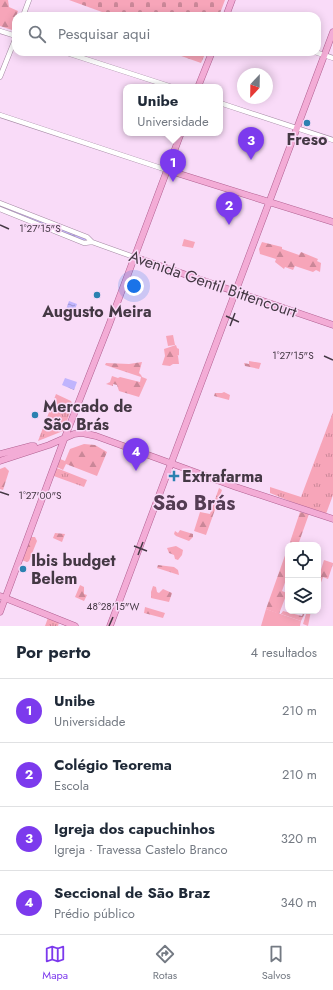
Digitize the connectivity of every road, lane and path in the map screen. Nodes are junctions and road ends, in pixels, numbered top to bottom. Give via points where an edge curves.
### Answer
1 (29, 0) edge
2 (232, 0) edge
3 (25, 12) edge
4 (228, 12) edge
5 (0, 31) edge
6 (333, 32) edge
7 (12, 36) edge
8 (12, 47) edge
9 (321, 54) edge
10 (324, 55) junction
11 (76, 56) edge
12 (210, 56) edge
13 (333, 58) edge
14 (0, 77) edge
15 (163, 84) edge
16 (199, 84) edge
17 (223, 104) edge
18 (0, 115) edge
19 (298, 129) junction
20 (180, 136) edge
21 (333, 140) edge
22 (167, 170) junction
23 (0, 203) edge
24 (270, 203) junction
25 (0, 209) edge
26 (333, 222) edge
27 (92, 242) junction
28 (134, 257) junction
29 (235, 291) junction
30 (333, 325) edge
31 (65, 437) junction
32 (38, 447) junction
33 (0, 454) edge
34 (0, 461) edge
35 (171, 463) junction
36 (333, 519) edge
37 (3, 597) edge
38 (0, 612) edge
39 (75, 626) edge
40 (110, 626) edge

1 - 3 street
2 - 4 main road
5 - 7 street
6 - 10 main road
8 - 14 street
9 - 10 street
10 - 13 street
10 - 19 main road
11 - 15 street
12 - 16 main road
17 - 19 street
18 - 22 street
19 - 21 street
19 - 24 main road
20 - 22 main road
22 - 24 main road
22 - 28 main road
23 - 27 street, Avenida Gentil Bittencourt via 87,237
24 - 26 main road
24 - 29 main road
25 - 27 street, Avenida Gentil Bittencourt via 84,243
27 - 28 street, Avenida Gentil Bittencourt
28 - 29 main road, Avenida Gentil Bittencourt
28 - 31 main road
29 - 30 main road, Avenida Gentil Bittencourt
29 - 35 main road
31 - 32 main road
31 - 35 main road via 78,433 96,436
31 - 37 main road
32 - 33 main road via 31,446
32 - 34 main road
35 - 36 main road
35 - 40 main road
37 - 38 main road
37 - 39 main road

